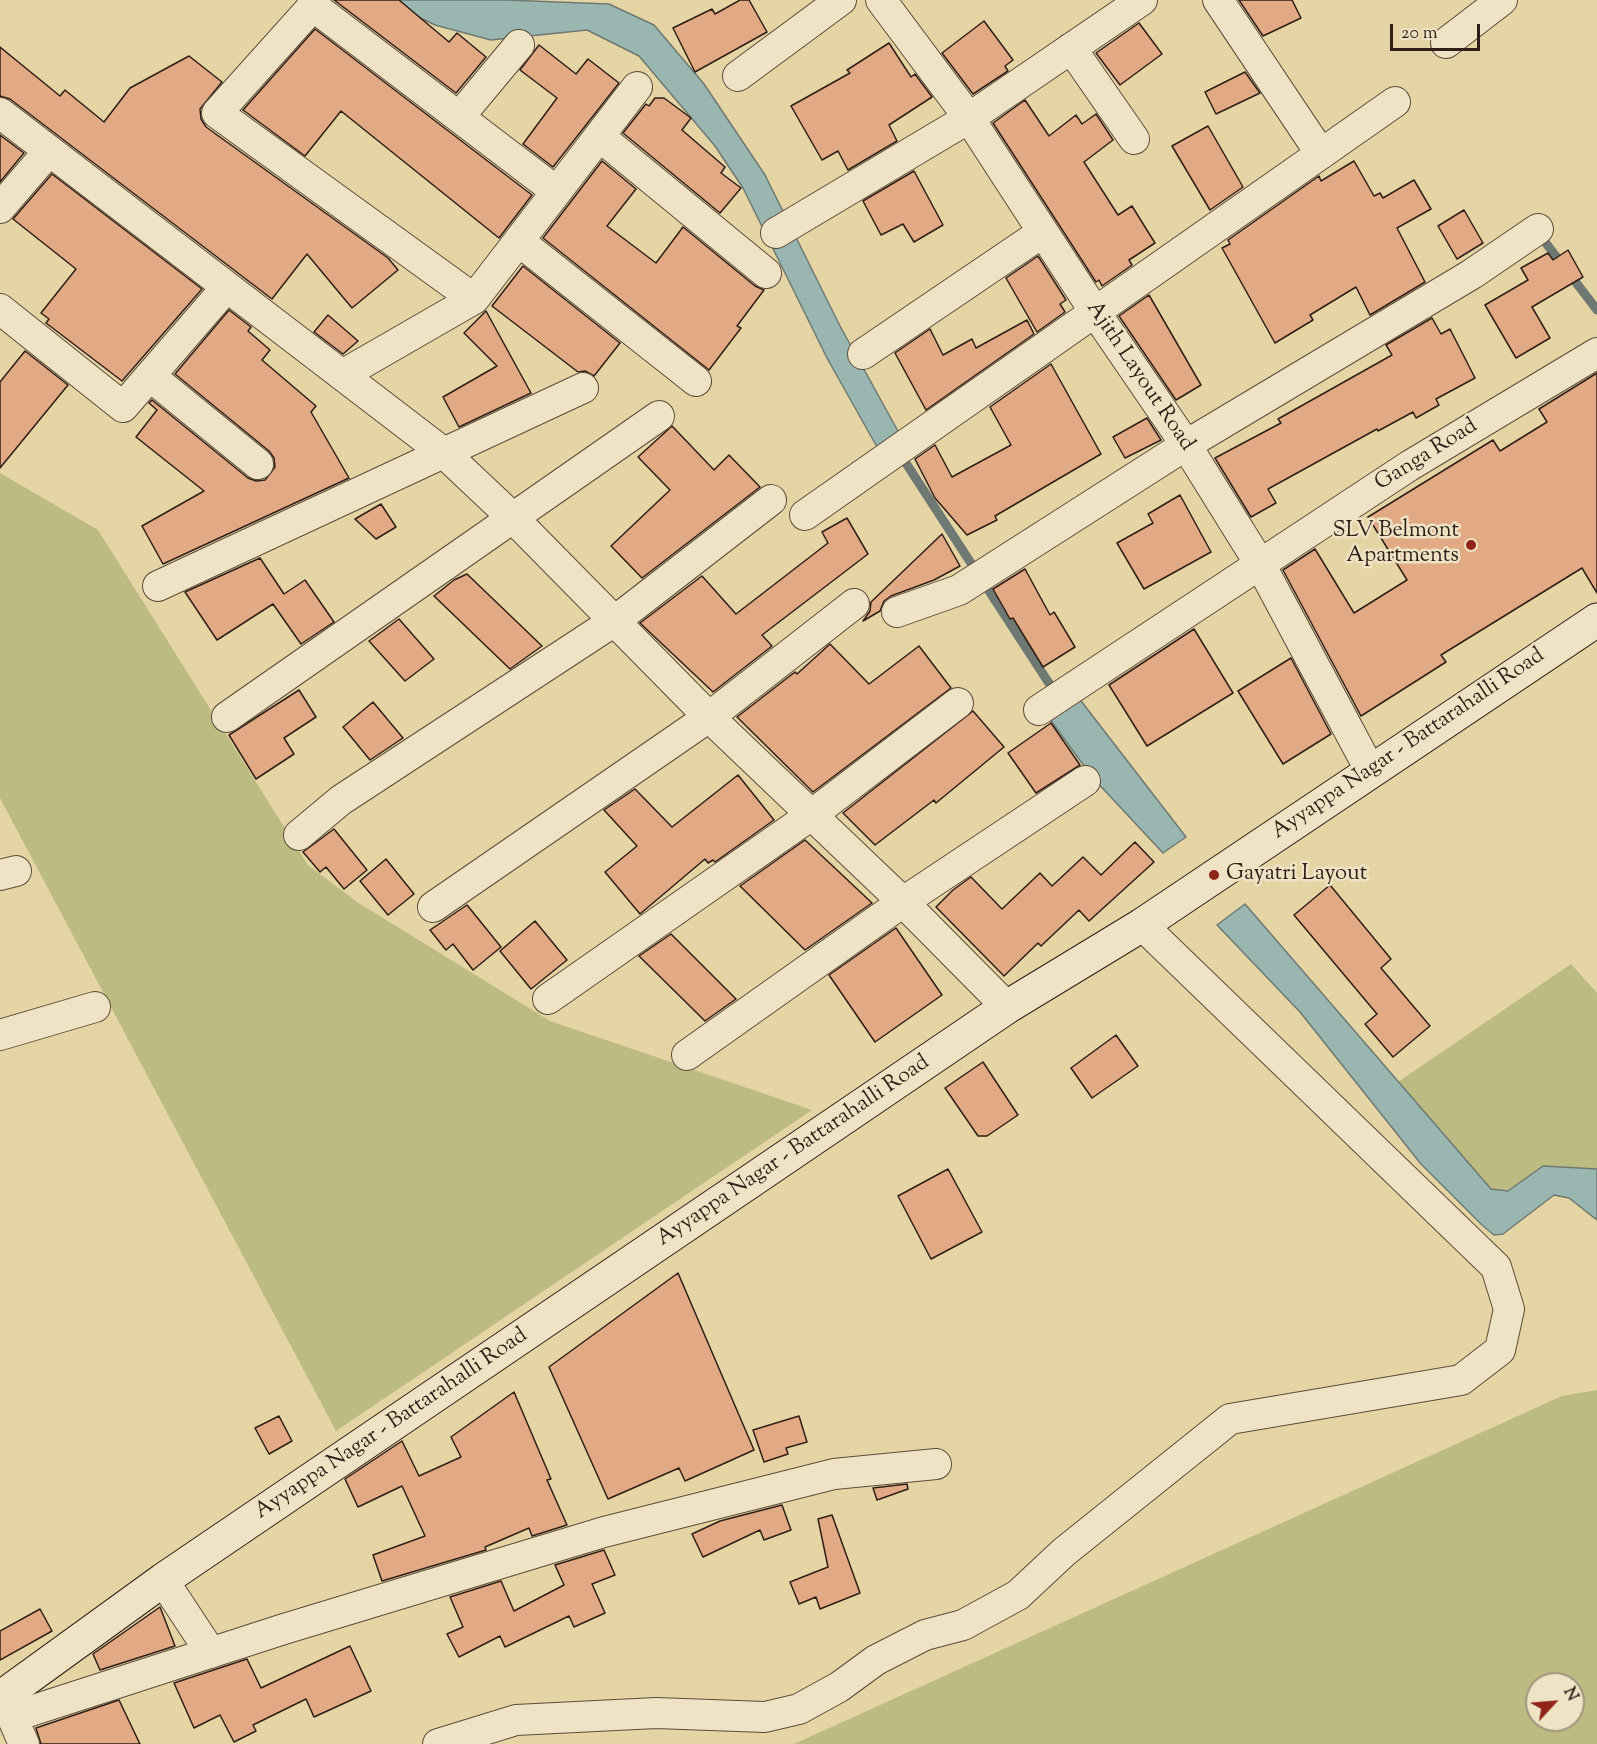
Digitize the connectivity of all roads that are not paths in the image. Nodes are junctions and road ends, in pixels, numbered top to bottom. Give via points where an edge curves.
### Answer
1 (841, 0) edge
2 (1142, 0) edge
3 (1218, 0) edge
4 (1502, 0) edge
5 (894, 5) edge
6 (1446, 43) dead end
7 (519, 45) dead end
8 (1071, 48) junction
9 (738, 76) dead end
10 (637, 87) dead end
11 (1395, 102) dead end
12 (0, 113) edge
13 (459, 117) junction
14 (969, 118) junction
15 (599, 136) junction
16 (1134, 140) dead end
17 (49, 151) junction
18 (1321, 154) junction
19 (556, 190) junction
20 (0, 208) edge
21 (1538, 229) dead end
22 (1043, 232) junction
23 (776, 233) dead end
24 (520, 242) junction
25 (766, 273) dead end
26 (226, 288) junction
27 (474, 299) junction
28 (1095, 312) junction
29 (5, 323) edge
30 (1597, 353) edge
31 (863, 354) dead end
32 (342, 375) junction
33 (150, 376) junction
34 (696, 381) dead end
35 (583, 388) dead end
36 (658, 416) dead end
37 (1186, 445) junction
38 (444, 453) junction
39 (258, 464) dead end
40 (771, 500) dead end
41 (805, 515) dead end
42 (513, 518) junction
43 (1260, 564) junction
44 (158, 586) dead end
45 (854, 604) dead end
46 (897, 612) dead end
47 (616, 620) junction
48 (1597, 620) edge
49 (958, 703) dead end
50 (1039, 710) dead end
51 (227, 717) dead end
52 (709, 717) junction
53 (1370, 770) junction
54 (1085, 781) dead end
55 (810, 816) junction
56 (299, 835) dead end
57 (903, 902) junction
58 (434, 907) dead end
59 (1142, 925) junction
60 (548, 999) dead end
61 (1007, 1006) junction
62 (95, 1007) dead end
63 (0, 1035) edge
64 (687, 1055) dead end
65 (936, 1464) dead end
66 (163, 1580) junction
67 (211, 1653) junction
68 (4, 1699) edge
69 (24, 1744) edge
70 (438, 1744) edge

1 - 9 street
2 - 8 street
3 - 18 street
4 - 6 street
5 - 14 street, Ajith Layout Road
7 - 13 street
8 - 14 street
8 - 16 street
10 - 15 street
11 - 18 street
12 - 17 street
13 - 19 street
13 - 27 street via 313,6 217,113
14 - 22 street, Ajith Layout Road
14 - 23 street
15 - 19 street
15 - 25 street
17 - 20 street
17 - 26 street
18 - 28 street
19 - 24 street
21 - 37 street
22 - 28 street, Ajith Layout Road
22 - 31 street
24 - 27 street
24 - 34 street
26 - 32 street
26 - 33 street
27 - 32 street
28 - 37 street, Ajith Layout Road
28 - 41 street
29 - 33 street via 123,407
30 - 43 street, Ganga Road via 1409,466
32 - 38 street
33 - 39 street
35 - 38 street
36 - 42 street
37 - 43 street, Ajith Layout Road
37 - 46 street via 959,590
38 - 42 street
38 - 44 street
40 - 47 street
42 - 47 street
42 - 51 street
43 - 50 street, Ganga Road
43 - 53 street, Ajith Layout Road
45 - 52 street
47 - 52 street
47 - 56 street via 340,800
48 - 53 main road, Ayyappa Nagar - Battarahalli Road
49 - 55 street
52 - 55 street
52 - 58 street
53 - 59 main road, Ayyappa Nagar - Battarahalli Road
54 - 57 street
55 - 57 street
55 - 60 street
57 - 61 street
57 - 64 street
59 - 61 main road, Ayyappa Nagar - Battarahalli Road
59 - 70 street via 1496,1268 1509,1310 1500,1350 1461,1380 1230,1419 1064,1552 1018,1595 963,1625 925,1635 876,1660 799,1710 765,1717 656,1713 516,1720
61 - 66 main road, Ayyappa Nagar - Battarahalli Road
62 - 63 street
65 - 67 street via 834,1474 604,1532
66 - 67 street
66 - 68 main road, Ayyappa Nagar - Battarahalli Road
67 - 68 street
68 - 69 street

